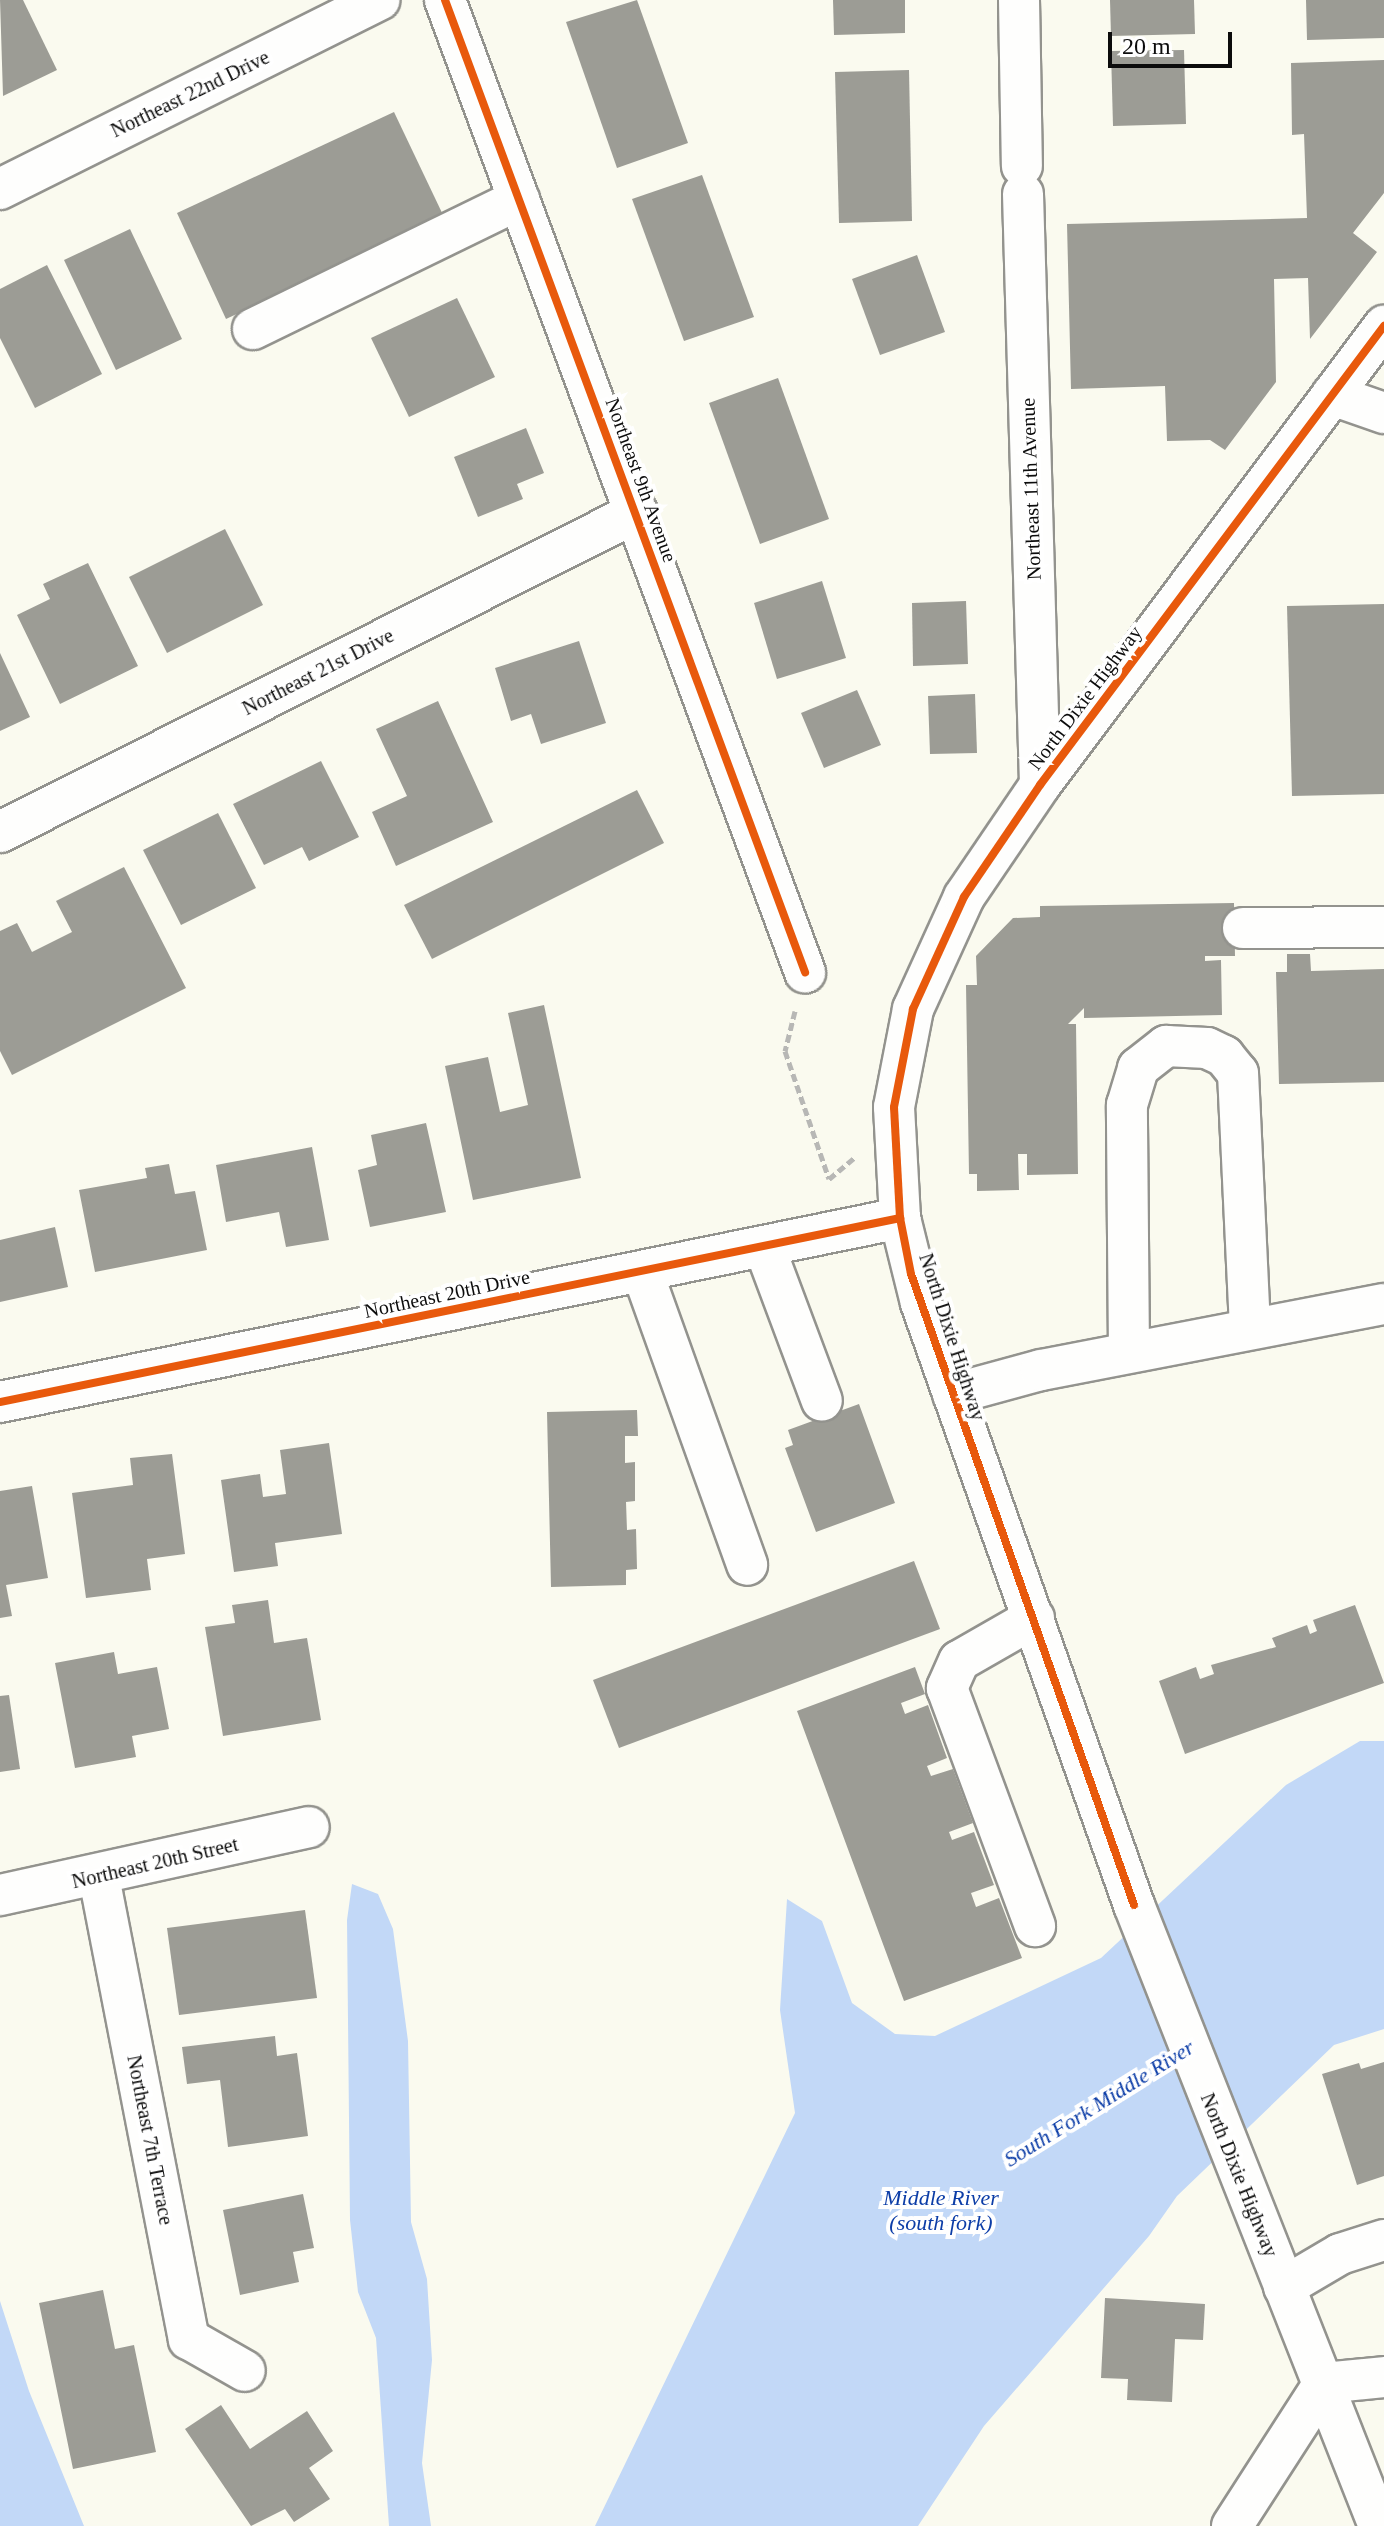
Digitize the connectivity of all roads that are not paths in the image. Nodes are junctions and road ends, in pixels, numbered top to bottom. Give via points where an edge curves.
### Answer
1 (379, 0) edge
2 (445, 0) edge
3 (1019, 0) edge
4 (0, 189) edge
5 (519, 199) junction
6 (1384, 326) edge
7 (253, 329) dead end
8 (1332, 395) junction
9 (1384, 413) edge
10 (637, 512) junction
11 (1040, 785) junction
12 (0, 832) edge
13 (1384, 927) edge
14 (1243, 928) dead end
15 (805, 972) road end
16 (900, 1218) junction
17 (764, 1246) junction
18 (642, 1271) junction
19 (1384, 1304) edge
20 (1250, 1328) junction
21 (1129, 1352) junction
22 (953, 1394) junction
23 (822, 1401) dead end
24 (0, 1402) edge
25 (747, 1565) dead end
26 (1034, 1618) junction
27 (309, 1827) dead end
28 (99, 1877) junction
29 (0, 1895) edge
30 (1035, 1926) dead end
31 (1384, 2240) edge
32 (1284, 2287) junction
33 (245, 2371) dead end
34 (1384, 2377) edge
35 (1324, 2383) junction
36 (1232, 2526) edge
37 (1379, 2526) edge

1 - 4 street, Northeast 22nd Drive
2 - 5 street, Northeast 9th Avenue
3 - 11 street, Northeast 11th Avenue
5 - 7 street
5 - 10 street, Northeast 9th Avenue
6 - 8 street, North Dixie Highway
8 - 9 street
8 - 11 street, North Dixie Highway
10 - 12 street, Northeast 21st Drive
10 - 15 street, Northeast 9th Avenue
11 - 16 street, North Dixie Highway via 964,897 913,1009 894,1107
13 - 14 street
16 - 17 street, Northeast 20th Drive
16 - 22 street, North Dixie Highway via 911,1274
17 - 18 street, Northeast 20th Drive
17 - 23 street
18 - 24 street, Northeast 20th Drive
18 - 25 street
19 - 20 street
20 - 21 street
20 - 21 street via 1238,1073 1224,1056 1207,1048 1166,1046 1138,1068 1127,1105
21 - 22 street
22 - 26 street, North Dixie Highway
26 - 30 street via 959,1661 947,1688
26 - 32 street, North Dixie Highway via 1134,1905
27 - 28 street, Northeast 20th Street
28 - 29 street, Northeast 20th Street
28 - 33 street, Northeast 7th Terrace via 189,2339
31 - 32 street via 1340,2254
32 - 35 street, North Dixie Highway
34 - 35 street
35 - 36 street
35 - 37 street, North Dixie Highway

